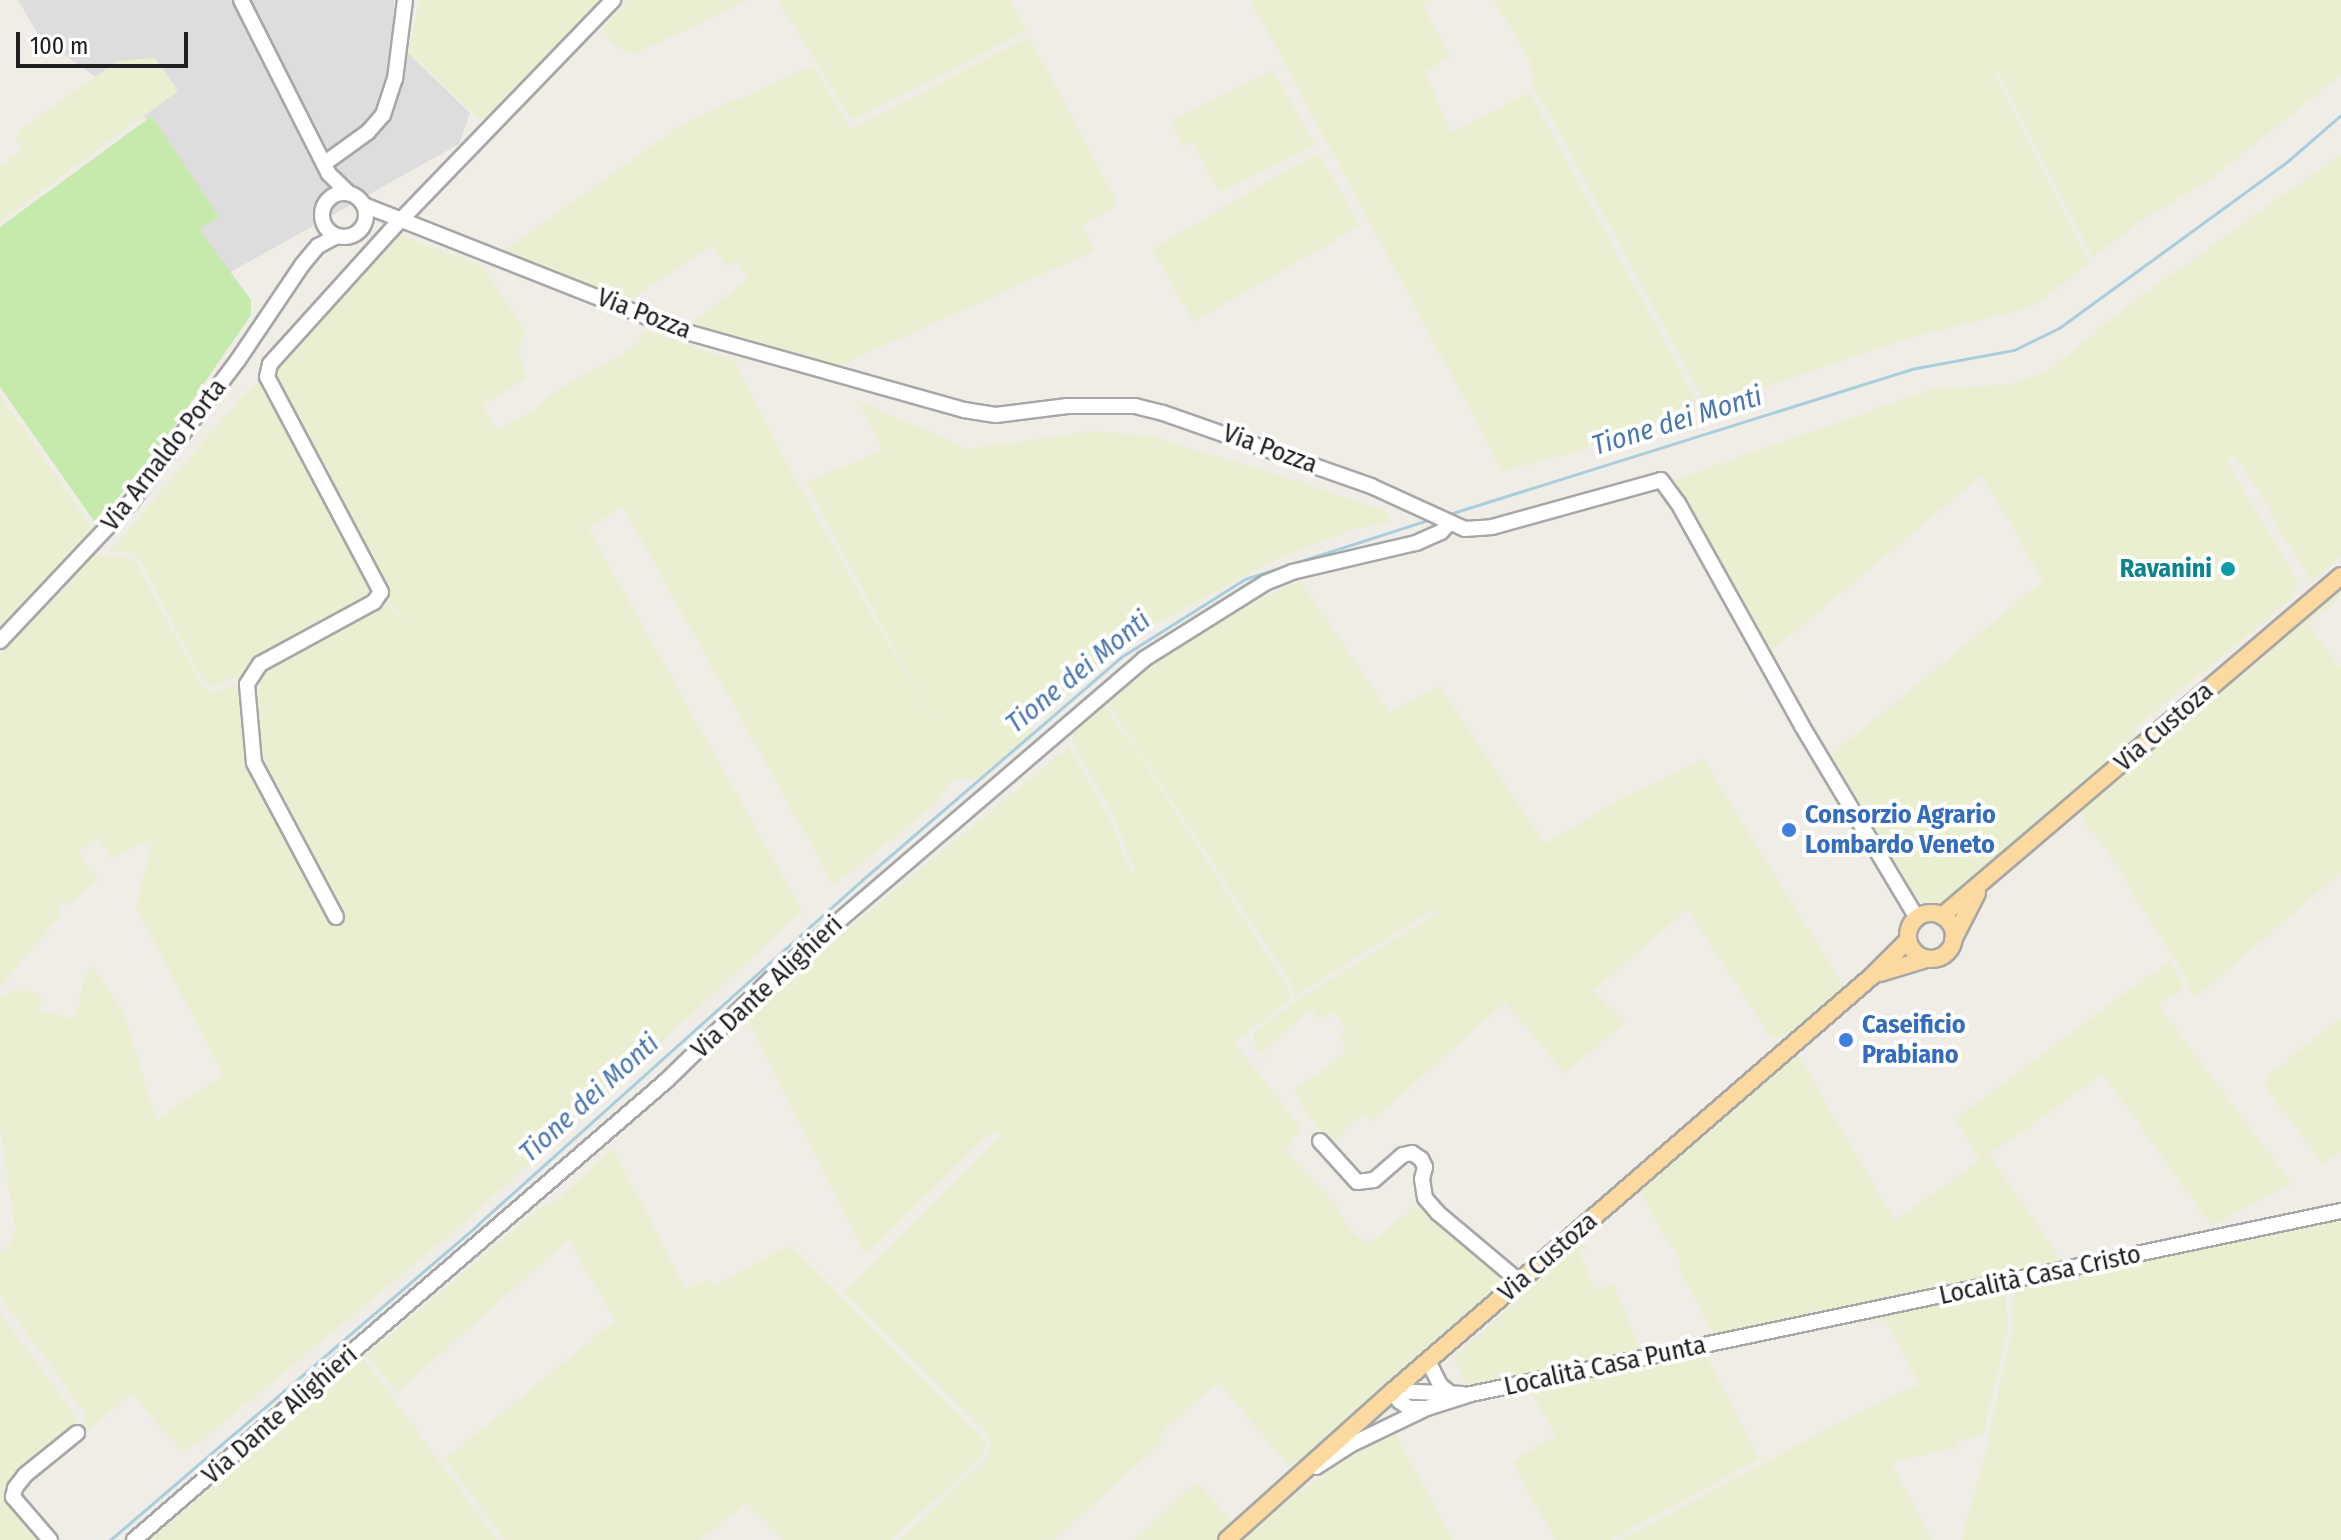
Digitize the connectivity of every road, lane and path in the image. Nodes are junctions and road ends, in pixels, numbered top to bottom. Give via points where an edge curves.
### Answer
1 (241, 0) edge
2 (405, 0) edge
3 (613, 0) edge
4 (327, 168) junction
5 (349, 193) junction
6 (325, 203) junction
7 (364, 205) junction
8 (395, 218) junction
9 (323, 221) junction
10 (362, 228) junction
11 (337, 236) junction
12 (310, 254) junction
13 (1446, 522) junction
14 (2341, 576) edge
15 (0, 641) edge
16 (1987, 879) junction
17 (1942, 916) junction
18 (336, 917) dead end
19 (1917, 918) junction
20 (1908, 940) junction
21 (1953, 940) junction
22 (1926, 959) junction
23 (1871, 977) junction
24 (1320, 1141) dead end
25 (2341, 1211) edge
26 (1520, 1282) junction
27 (1739, 1338) joint
28 (1428, 1361) junction
29 (1393, 1391) junction
30 (1450, 1393) junction
31 (1471, 1394) junction
32 (1427, 1408) junction
33 (77, 1433) dead end
34 (1289, 1485) junction
35 (50, 1540) edge
36 (134, 1540) edge
37 (1227, 1540) edge

1 - 4 street
2 - 4 street via 395,79 383,115
3 - 8 street
4 - 5 street
4 - 6 street
5 - 6 street
5 - 7 street
6 - 9 street
7 - 8 street, Via Pozza
7 - 10 street
8 - 10 street
8 - 13 street, Via Pozza via 683,331 911,398 996,415 1067,406 1135,406 1250,441 1413,504
8 - 18 street via 270,364 267,377 381,592 374,602 260,664 247,684 254,763
9 - 11 street
9 - 12 street, Via Arnaldo Porta
10 - 11 street via 354,235
11 - 12 street, Via Arnaldo Porta
12 - 15 street, Via Arnaldo Porta via 174,449
13 - 19 street, Via Pozza via 1465,529 1492,527 1655,480 1665,483
13 - 36 street, Via Dante Alighieri via 1441,532 1416,543 1265,583 1144,659 771,979 666,1081
14 - 16 main road, Via Custoza
16 - 17 main road, Via Custoza
16 - 21 main road, Via Custoza
17 - 19 main road
17 - 21 main road via 1951,926
19 - 20 main road, Via Custoza
20 - 22 main road
20 - 23 main road, Via Custoza
21 - 22 main road, Via Custoza via 1944,955
22 - 23 main road, Via Custoza
23 - 26 main road, Via Custoza
24 - 26 street via 1357,1182 1374,1180 1403,1155 1421,1159 1425,1198
25 - 27 street, Località Casa Cristo
26 - 28 main road, Via Custoza
27 - 31 street, Località Casa Punta
28 - 29 main road, Via Custoza
28 - 30 street
29 - 30 street, Località Casa Punta
29 - 32 street via 1409,1408
29 - 34 main road, Via Custoza
30 - 31 street, Località Casa Punta
31 - 32 street, Località Casa Punta
32 - 34 street, Località Casa Punta via 1350,1445
33 - 35 street via 15,1488 13,1497
34 - 37 main road, Via Custoza

